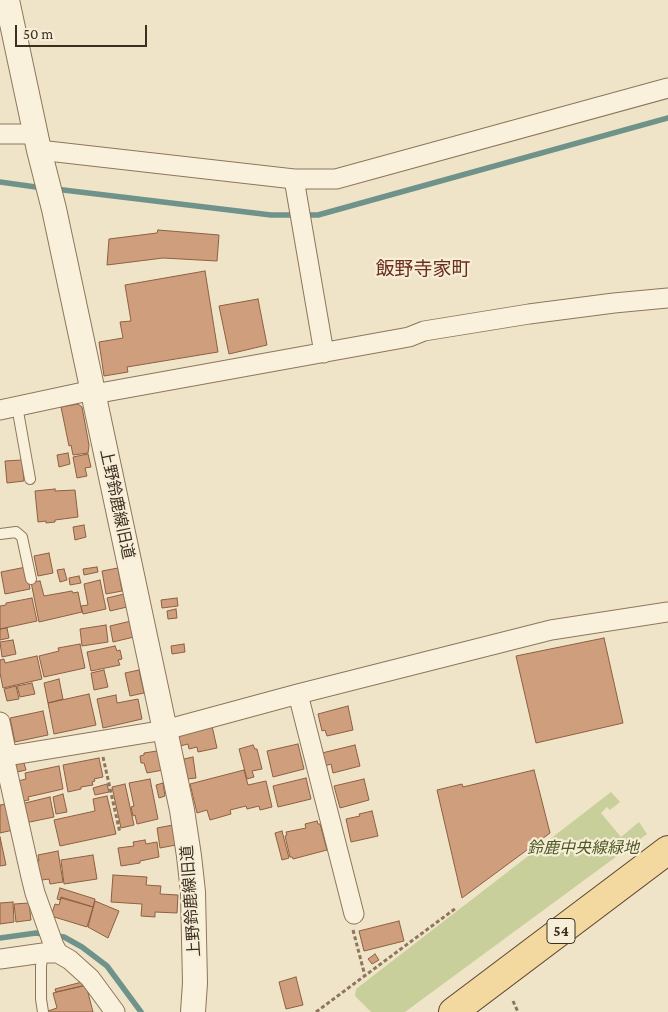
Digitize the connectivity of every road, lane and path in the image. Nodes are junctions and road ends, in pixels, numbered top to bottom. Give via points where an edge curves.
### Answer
1 (7, 2) edge
2 (668, 88) edge
3 (0, 134) edge
4 (40, 150) junction
5 (294, 179) junction
6 (668, 298) edge
7 (324, 353) junction
8 (93, 392) junction
9 (8, 408) edge
10 (30, 479) dead end
11 (0, 534) edge
12 (31, 579) dead end
13 (668, 612) edge
14 (298, 694) junction
15 (0, 722) edge
16 (165, 730) junction
17 (100, 741) junction
18 (3, 756) edge
19 (120, 833) dead end
20 (668, 850) edge
21 (456, 908) dead end
22 (354, 914) joint
23 (52, 951) junction
24 (0, 959) edge
25 (365, 976) junction
26 (513, 1001) dead end
27 (43, 1012) edge
28 (115, 1012) edge
29 (193, 1012) edge
30 (316, 1012) edge
31 (453, 1012) edge
32 (518, 1012) edge

1 - 4 street, 上野鈴鹿線旧道
2 - 5 street via 336,179
3 - 4 street
4 - 5 street
4 - 8 street, 上野鈴鹿線旧道
5 - 7 street
6 - 7 street via 529,314 424,331 409,337
7 - 8 street
8 - 9 street
8 - 16 street, 上野鈴鹿線旧道
9 - 10 lane
11 - 12 lane via 16,532 22,537
13 - 14 street via 552,630
14 - 16 street
14 - 22 street
15 - 18 street
16 - 17 street
16 - 29 street, 上野鈴鹿線旧道 via 182,810 193,892
17 - 18 street
17 - 19 path
18 - 23 street
20 - 31 main road, 54
21 - 25 path
22 - 25 path via 350,919
23 - 24 street
23 - 27 lane via 41,982
23 - 28 street via 70,960 90,978
25 - 30 path
26 - 32 path

